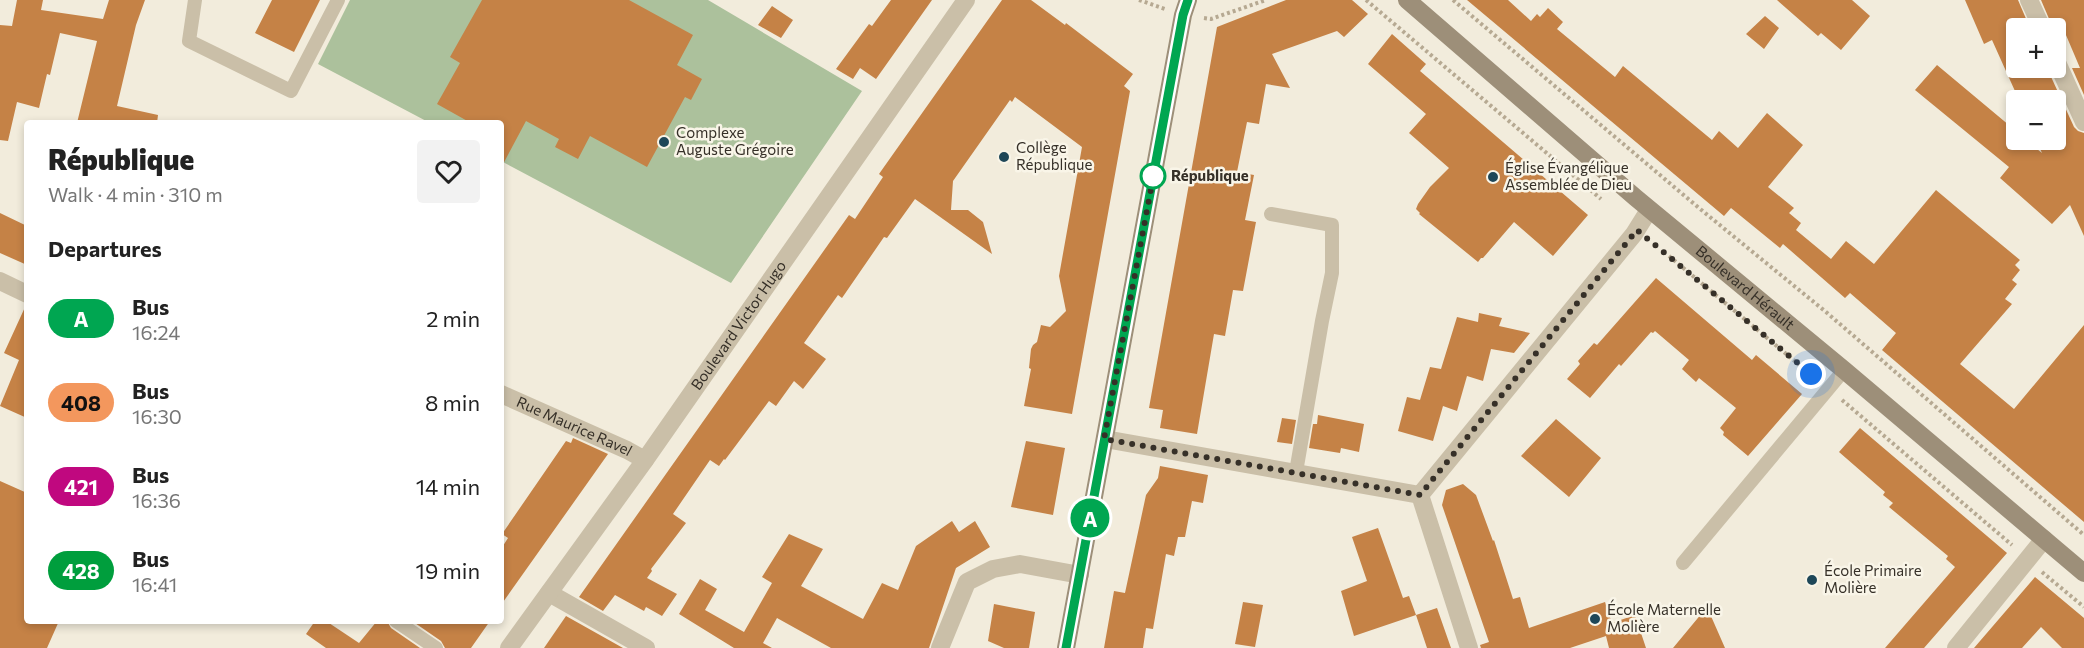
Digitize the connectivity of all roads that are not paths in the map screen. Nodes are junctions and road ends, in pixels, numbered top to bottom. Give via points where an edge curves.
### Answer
1 (195, 0) edge
2 (338, 0) edge
3 (966, 0) edge
4 (1407, 0) edge
5 (2029, 0) edge
6 (1184, 5) edge
7 (2037, 18) edge
8 (2064, 78) edge
9 (2084, 122) edge
10 (1649, 210) junction
11 (1271, 214) dead end
12 (0, 281) edge
13 (24, 293) edge
14 (1844, 370) junction
15 (504, 395) edge
16 (1104, 439) junction
17 (645, 460) junction
18 (1296, 472) junction
19 (1420, 495) junction
20 (2044, 539) junction
21 (1683, 563) dead end
22 (2084, 573) edge
23 (1080, 575) junction
24 (549, 593) junction
25 (400, 624) edge
26 (436, 648) edge
27 (509, 648) edge
28 (646, 648) edge
29 (940, 648) edge
30 (1066, 648) edge
31 (1470, 648) edge
32 (1956, 648) edge

1 - 2 lane via 189,41 291,91
3 - 17 street, Boulevard Victor Hugo
4 - 10 main road, Boulevard Hérault
5 - 7 street
6 - 16 main road
8 - 9 street
10 - 14 main road, Boulevard Hérault
10 - 19 street via 1634,234
11 - 18 lane via 1332,225 1332,273
12 - 13 street
14 - 20 main road, Boulevard Hérault
14 - 21 lane
15 - 17 street, Rue Maurice Ravel
16 - 18 street
16 - 23 main road
17 - 24 street, Boulevard Victor Hugo
18 - 19 street
19 - 31 street
20 - 22 main road, Boulevard Hérault
20 - 32 street
23 - 29 street via 1020,564 993,569 967,582
23 - 30 main road
24 - 27 street, Boulevard Victor Hugo
24 - 28 street
25 - 26 lane

